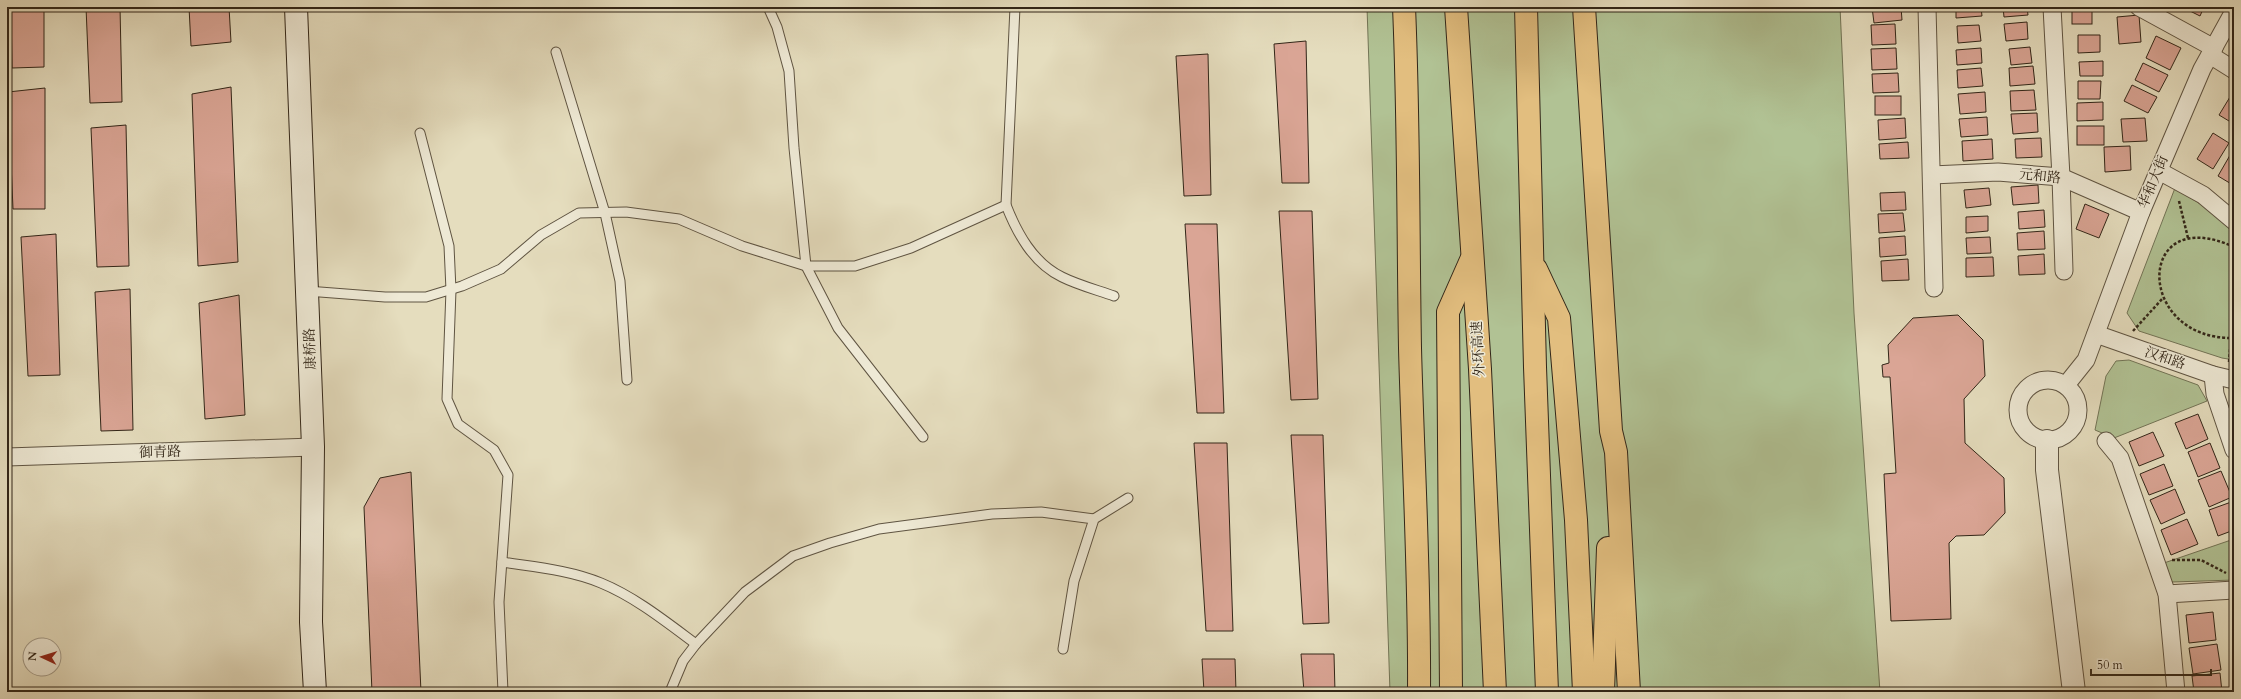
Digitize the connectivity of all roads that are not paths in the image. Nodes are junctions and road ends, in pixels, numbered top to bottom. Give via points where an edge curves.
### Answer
1 (296, 7) edge
2 (768, 7) edge
3 (1016, 7) edge
4 (1404, 7) edge
5 (1456, 7) edge
6 (1526, 7) edge
7 (1584, 7) edge
8 (1927, 7) edge
9 (2052, 7) edge
10 (2139, 7) edge
11 (2234, 11) edge
12 (2212, 51) junction
13 (556, 52) dead end
14 (2234, 70) edge
15 (420, 133) dead end
16 (2158, 170) junction
17 (1932, 175) junction
18 (2061, 176) junction
19 (1006, 205) junction
20 (604, 212) junction
21 (2141, 212) junction
22 (2234, 221) edge
23 (1473, 256) junction
24 (1533, 262) junction
25 (806, 266) junction
26 (2064, 271) dead end
27 (1934, 288) dead end
28 (451, 290) junction
29 (307, 291) junction
30 (1114, 296) dead end
31 (2096, 334) junction
32 (2225, 378) edge
33 (627, 380) dead end
34 (2066, 385) junction
35 (1611, 431) junction
36 (923, 437) dead end
37 (2047, 441) junction
38 (2106, 441) dead end
39 (313, 447) junction
40 (2234, 450) edge
41 (7, 457) edge
42 (1128, 498) dead end
43 (1094, 519) junction
44 (502, 562) junction
45 (2234, 590) edge
46 (2167, 594) junction
47 (1450, 631) junction
48 (696, 644) junction
49 (1062, 649) dead end
50 (315, 692) edge
51 (503, 692) edge
52 (670, 692) edge
53 (1419, 692) edge
54 (1438, 692) edge
55 (1452, 692) edge
56 (1495, 692) edge
57 (1547, 692) edge
58 (1584, 692) edge
59 (1602, 692) edge
60 (1630, 692) edge
61 (2074, 692) edge
62 (2176, 692) edge

1 - 29 main road, 康桥路
2 - 25 lane via 777,27 789,71
3 - 19 lane
4 - 53 highway
5 - 23 highway, 外环高速
6 - 24 highway
7 - 35 highway
8 - 17 street
9 - 18 street
10 - 12 street
11 - 12 street, 华和大街
12 - 14 street
12 - 16 street, 华和大街
13 - 20 lane
15 - 28 lane via 449,246
16 - 21 street, 华和大街
16 - 22 street via 2203,195
17 - 18 street, 元和路 via 1998,172
17 - 27 street
18 - 21 street, 元和路
18 - 26 street
19 - 25 lane via 911,248 855,266
19 - 30 lane via 1017,232 1039,261 1061,277
20 - 25 lane via 626,212 679,219 742,246
20 - 28 lane via 579,214 542,235 501,269
20 - 33 lane via 620,281
21 - 31 street, 华和大街
23 - 47 highway via 1448,312
23 - 56 highway, 外环高速
24 - 57 highway
24 - 58 highway via 1559,318 1576,520
25 - 36 lane via 838,328
28 - 29 lane via 426,297
28 - 44 lane via 447,399 458,424 494,450 508,476
29 - 39 main road, 康桥路
31 - 32 street, 汉和路
31 - 34 street, 华和大街 via 2086,360
32 - 40 street via 2215,394
34 - 37 street via 2077,399 2077,422 2071,431 2059,439
34 - 37 street via 2054,380 2040,380 2026,389 2020,398 2018,406 2021,424 2035,438
35 - 59 highway via 1608,452 1608,558
35 - 60 highway via 1616,452
37 - 61 main road via 2047,470
38 - 46 street via 2120,458
39 - 41 street, 御青路
39 - 50 main road, 康桥路 via 311,622
42 - 43 lane
43 - 48 lane via 1041,512 992,514 879,529 830,543 793,556 745,592
43 - 49 lane via 1074,581
44 - 48 lane via 560,571 600,582 650,609
44 - 51 lane via 499,602
45 - 46 street
46 - 62 street
47 - 54 highway
47 - 55 highway
48 - 52 lane via 683,662

